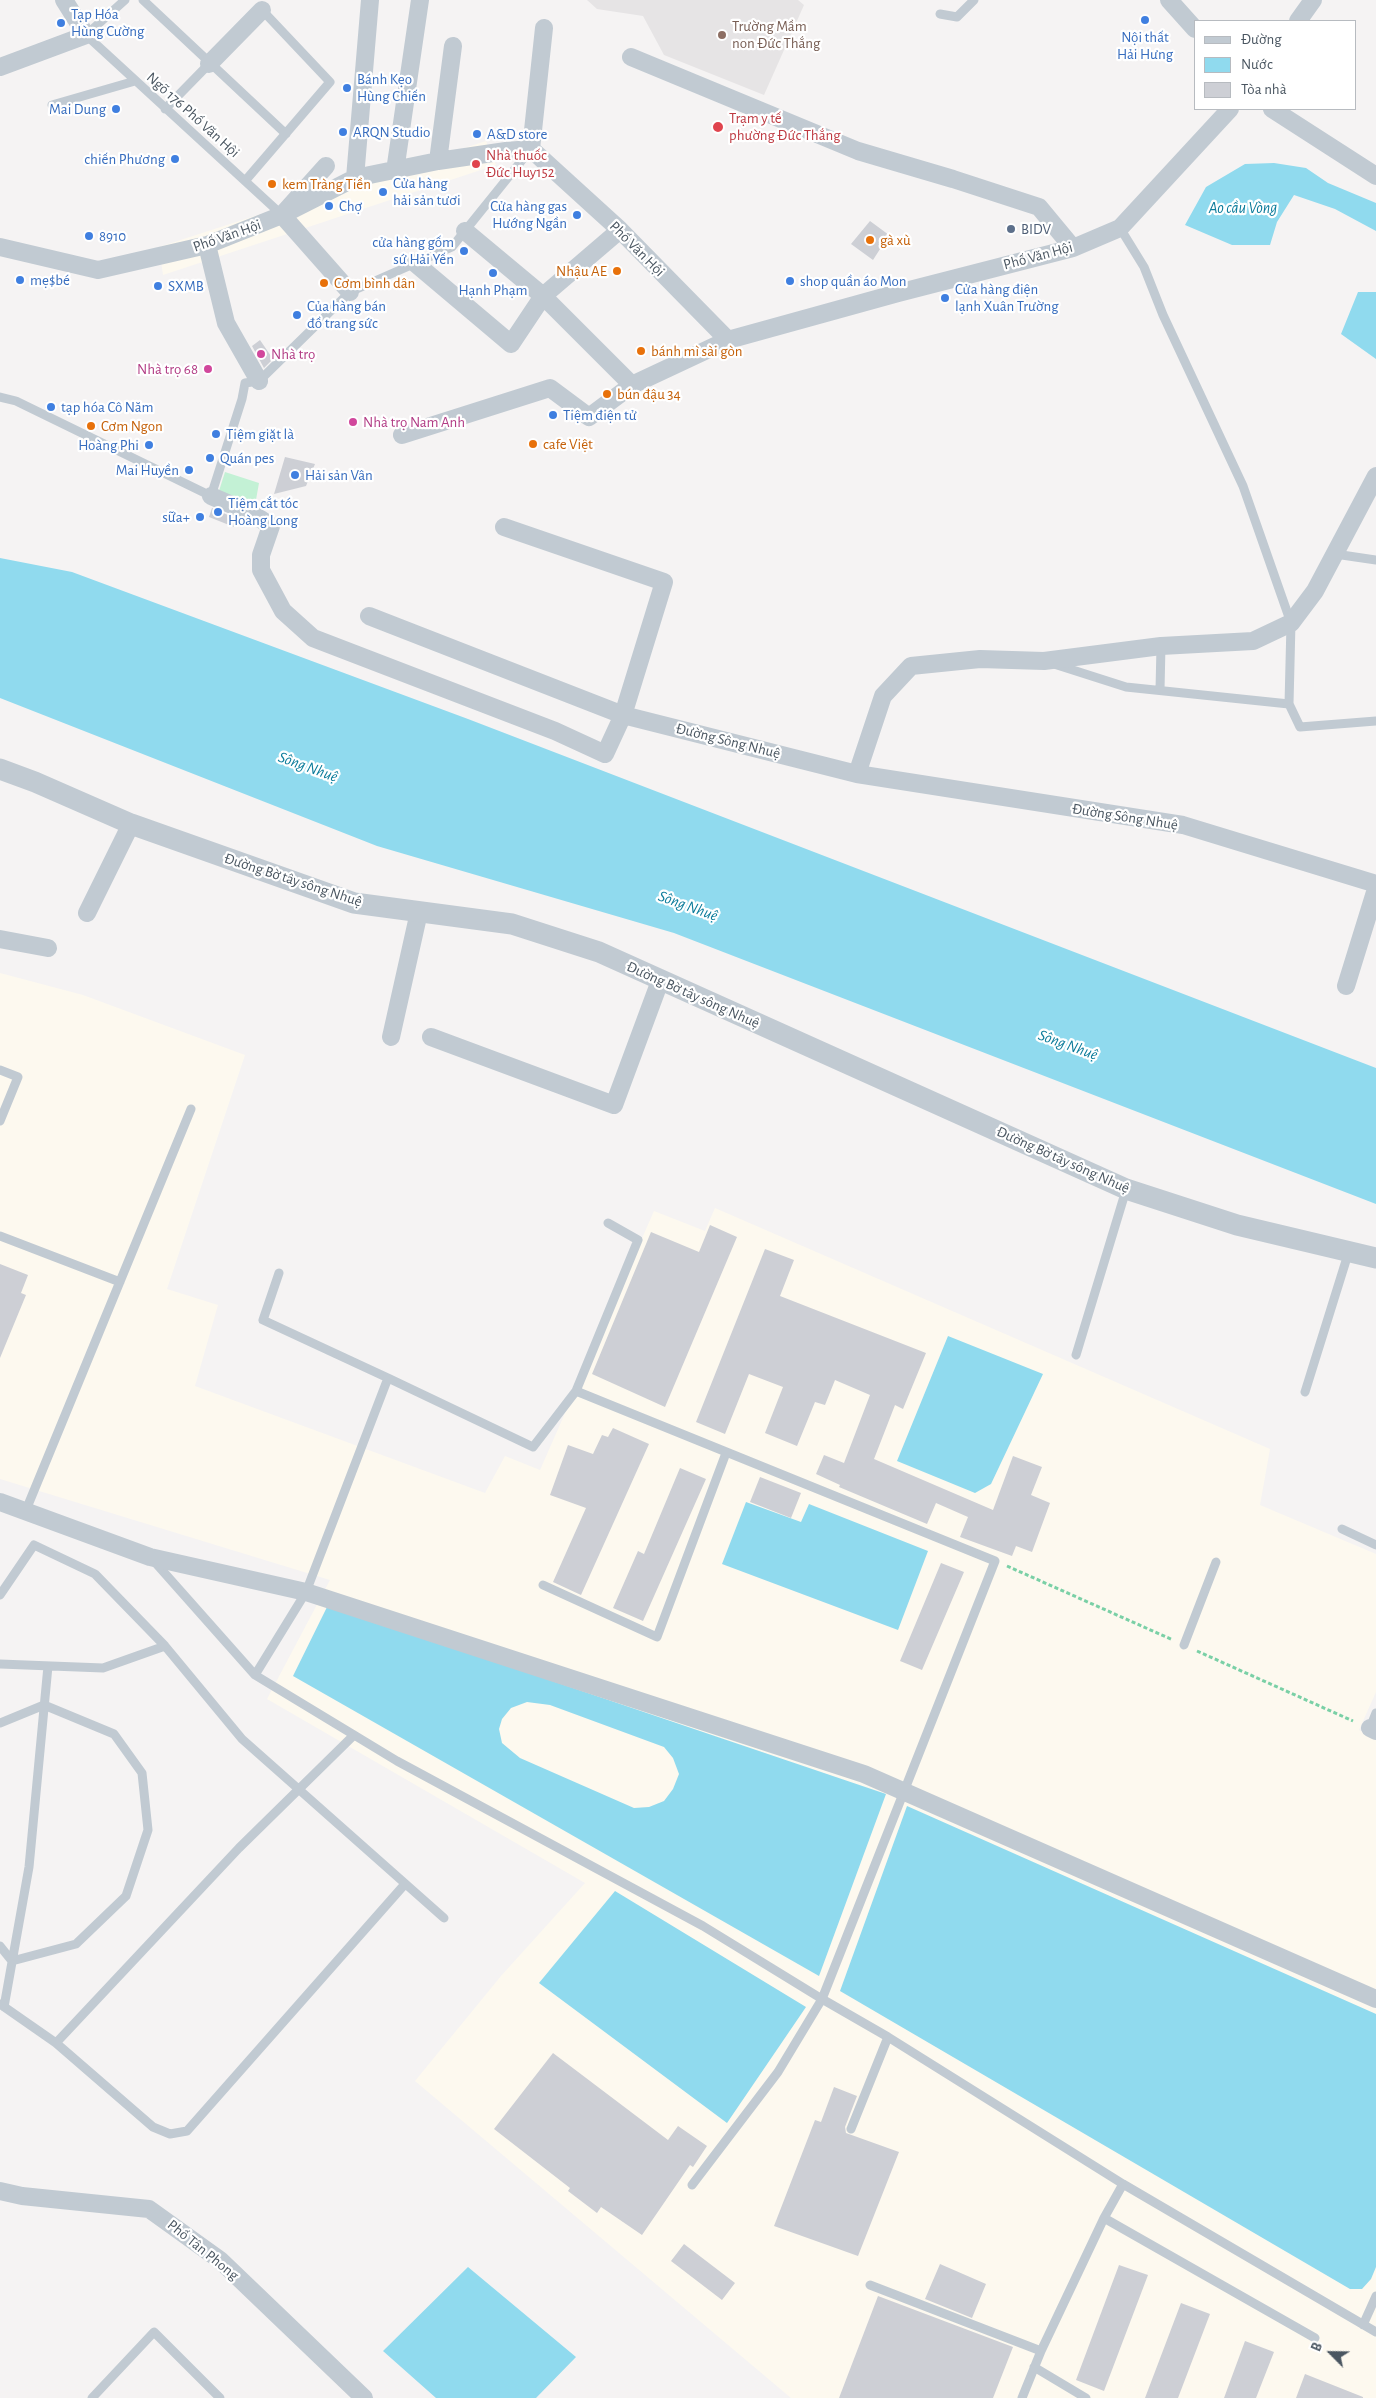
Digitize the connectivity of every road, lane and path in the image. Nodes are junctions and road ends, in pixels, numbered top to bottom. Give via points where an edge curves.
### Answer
1 (64, 0) edge
2 (125, 0) edge
3 (143, 0) edge
4 (370, 0) edge
5 (420, 0) edge
6 (974, 0) edge
7 (1169, 0) edge
8 (1314, 0) edge
9 (262, 10) joint
10 (940, 14) dead end
11 (1299, 20) edge
12 (544, 28) dead end
13 (1194, 28) edge
14 (86, 35) junction
15 (453, 46) dead end
16 (631, 57) dead end
17 (209, 64) junction
18 (0, 66) edge
19 (135, 81) junction
20 (52, 105) dead end
21 (165, 109) junction
22 (1229, 110) edge
23 (1274, 110) edge
24 (286, 134) junction
25 (531, 150) junction
26 (438, 161) junction
27 (326, 166) dead end
28 (395, 171) junction
29 (1376, 176) edge
30 (354, 178) junction
31 (245, 181) junction
32 (282, 215) junction
33 (1120, 228) junction
34 (620, 230) junction
35 (465, 231) junction
36 (207, 245) junction
37 (0, 247) edge
38 (1073, 248) junction
39 (415, 263) junction
40 (350, 292) junction
41 (543, 296) junction
42 (728, 340) junction
43 (259, 381) junction
44 (632, 385) junction
45 (0, 397) edge
46 (402, 435) dead end
47 (1376, 476) edge
48 (211, 496) junction
49 (504, 526) dead end
50 (1335, 554) junction
51 (1376, 560) edge
52 (369, 616) dead end
53 (1291, 623) junction
54 (1161, 646) junction
55 (1044, 661) junction
56 (1160, 690) junction
57 (1289, 704) junction
58 (623, 714) junction
59 (1376, 721) edge
60 (0, 769) edge
61 (857, 774) junction
62 (131, 824) junction
63 (1376, 884) edge
64 (1376, 889) edge
65 (419, 912) junction
66 (87, 914) dead end
67 (0, 939) edge
68 (48, 948) dead end
69 (660, 981) junction
70 (1346, 986) dead end
71 (391, 1037) dead end
72 (431, 1037) dead end
73 (0, 1070) edge
74 (191, 1109) dead end
75 (0, 1121) edge
76 (1126, 1188) junction
77 (608, 1223) dead end
78 (0, 1236) edge
79 (1349, 1251) junction
80 (1376, 1258) edge
81 (279, 1273) dead end
82 (120, 1282) junction
83 (1076, 1355) dead end
84 (388, 1378) junction
85 (576, 1392) junction
86 (1305, 1392) dead end
87 (726, 1453) junction
88 (0, 1502) edge
89 (26, 1510) junction
90 (1342, 1529) dead end
91 (1376, 1545) edge
92 (150, 1556) junction
93 (1216, 1562) dead end
94 (543, 1585) dead end
95 (306, 1592) junction
96 (0, 1595) edge
97 (1184, 1645) dead end
98 (165, 1646) junction
99 (0, 1664) edge
100 (48, 1666) junction
101 (255, 1675) junction
102 (44, 1705) junction
103 (0, 1723) edge
104 (354, 1735) junction
105 (298, 1789) junction
106 (902, 1791) junction
107 (405, 1884) junction
108 (444, 1918) dead end
109 (0, 1946) edge
110 (12, 1961) junction
111 (822, 1999) junction
112 (1376, 1999) edge
113 (2, 2006) edge
114 (888, 2037) junction
115 (56, 2043) junction
116 (851, 2129) dead end
117 (1123, 2184) junction
118 (692, 2185) dead end
119 (0, 2191) edge
120 (1104, 2218) junction
121 (870, 2285) dead end
122 (1376, 2296) edge
123 (1363, 2325) junction
124 (1376, 2332) edge
125 (1315, 2338) dead end
126 (1041, 2351) junction
127 (1034, 2367) junction
128 (92, 2398) edge
129 (220, 2398) edge
130 (364, 2398) edge
131 (1022, 2398) edge
132 (1086, 2398) edge

1 - 14 street
2 - 14 lane
3 - 17 lane
4 - 30 street
5 - 28 street
6 - 10 lane via 957,17
7 - 13 street
8 - 11 street
9 - 17 street
9 - 24 lane via 330,82
12 - 25 street
14 - 18 street
14 - 19 lane, Ngõ 176 Phố Văn Hội
15 - 26 street
16 - 38 street via 858,151 1039,207
17 - 21 lane
17 - 24 lane
19 - 20 lane
19 - 21 lane, Ngõ 176 Phố Văn Hội
21 - 31 lane, Ngõ 176 Phố Văn Hội
22 - 33 street, Phố Văn Hội
23 - 29 street
24 - 31 lane
25 - 26 street, Phố Văn Hội via 506,150
25 - 34 street, Phố Văn Hội
25 - 35 lane
26 - 28 street, Phố Văn Hội
27 - 32 street
28 - 30 street, Phố Văn Hội
30 - 32 street, Phố Văn Hội
31 - 32 lane, Ngõ 176 Phố Văn Hội
32 - 36 street, Phố Văn Hội
32 - 40 street
33 - 38 street, Phố Văn Hội
33 - 53 lane via 1144,267 1242,486
34 - 41 street
34 - 42 street, Phố Văn Hội
35 - 39 lane via 452,247
35 - 41 street
36 - 37 street, Phố Văn Hội via 98,270
36 - 43 street via 226,323
38 - 42 street, Phố Văn Hội
39 - 40 lane
39 - 41 street via 511,344
40 - 43 lane
41 - 44 street
42 - 44 street
43 - 48 lane via 245,383
44 - 46 street via 589,417 550,388
45 - 48 lane via 16,401
47 - 50 street
48 - 58 street via 253,514 271,526 261,570 283,611 313,638 555,731 605,754
49 - 58 street via 664,582
50 - 51 lane
50 - 53 street via 1315,591
52 - 58 street, Đường Sông Nhuệ
53 - 54 street via 1253,642
53 - 57 lane
54 - 55 street
54 - 56 lane
55 - 56 lane via 1126,687
55 - 61 street via 980,659 911,666 884,696
56 - 57 lane
57 - 59 lane via 1300,727
58 - 61 street, Đường Sông Nhuệ
60 - 62 street, Đường Bờ tây sông Nhuệ
61 - 63 street, Đường Sông Nhuệ via 1183,826
62 - 65 street, Đường Bờ tây sông Nhuệ via 354,903
62 - 66 street
64 - 70 street
65 - 69 street, Đường Bờ tây sông Nhuệ via 512,924 599,952
65 - 71 street
67 - 68 street
69 - 72 street via 614,1105
69 - 76 street, Đường Bờ tây sông Nhuệ
73 - 75 lane via 18,1077
74 - 82 lane
76 - 79 street, Đường Bờ tây sông Nhuệ via 1237,1225
76 - 83 lane
77 - 85 lane via 638,1240
78 - 82 lane
79 - 80 street, Đường Bờ tây sông Nhuệ
79 - 86 lane
81 - 84 lane via 263,1320
82 - 89 lane
84 - 85 lane via 533,1448
84 - 95 lane
85 - 87 lane
87 - 94 lane via 657,1636
87 - 106 lane via 995,1560
88 - 89 street
89 - 92 street
90 - 91 lane
92 - 95 street
92 - 101 lane
93 - 97 lane
95 - 101 lane
95 - 106 street via 864,1774
96 - 98 lane via 34,1545 95,1574
98 - 100 lane via 103,1668
98 - 105 lane via 242,1739
99 - 100 lane
100 - 102 lane
101 - 104 lane
102 - 103 lane
102 - 110 lane via 29,1867
102 - 110 lane via 114,1734 142,1773 148,1830 126,1896 76,1944
104 - 105 lane
104 - 111 lane via 703,1926
105 - 107 lane
105 - 115 lane
106 - 111 lane
106 - 112 street
107 - 108 lane
107 - 115 lane via 187,2130 170,2134 153,2127
109 - 110 lane
110 - 113 lane
111 - 114 lane
111 - 118 lane via 778,2072
113 - 115 lane
114 - 116 lane
114 - 117 lane
117 - 120 lane
117 - 123 lane
119 - 130 street, Phố Tân Phong via 149,2209 220,2260
120 - 125 lane
120 - 126 lane
121 - 126 lane
122 - 123 lane
123 - 124 lane
126 - 127 lane
127 - 131 lane
127 - 132 lane
128 - 129 lane via 154,2332

